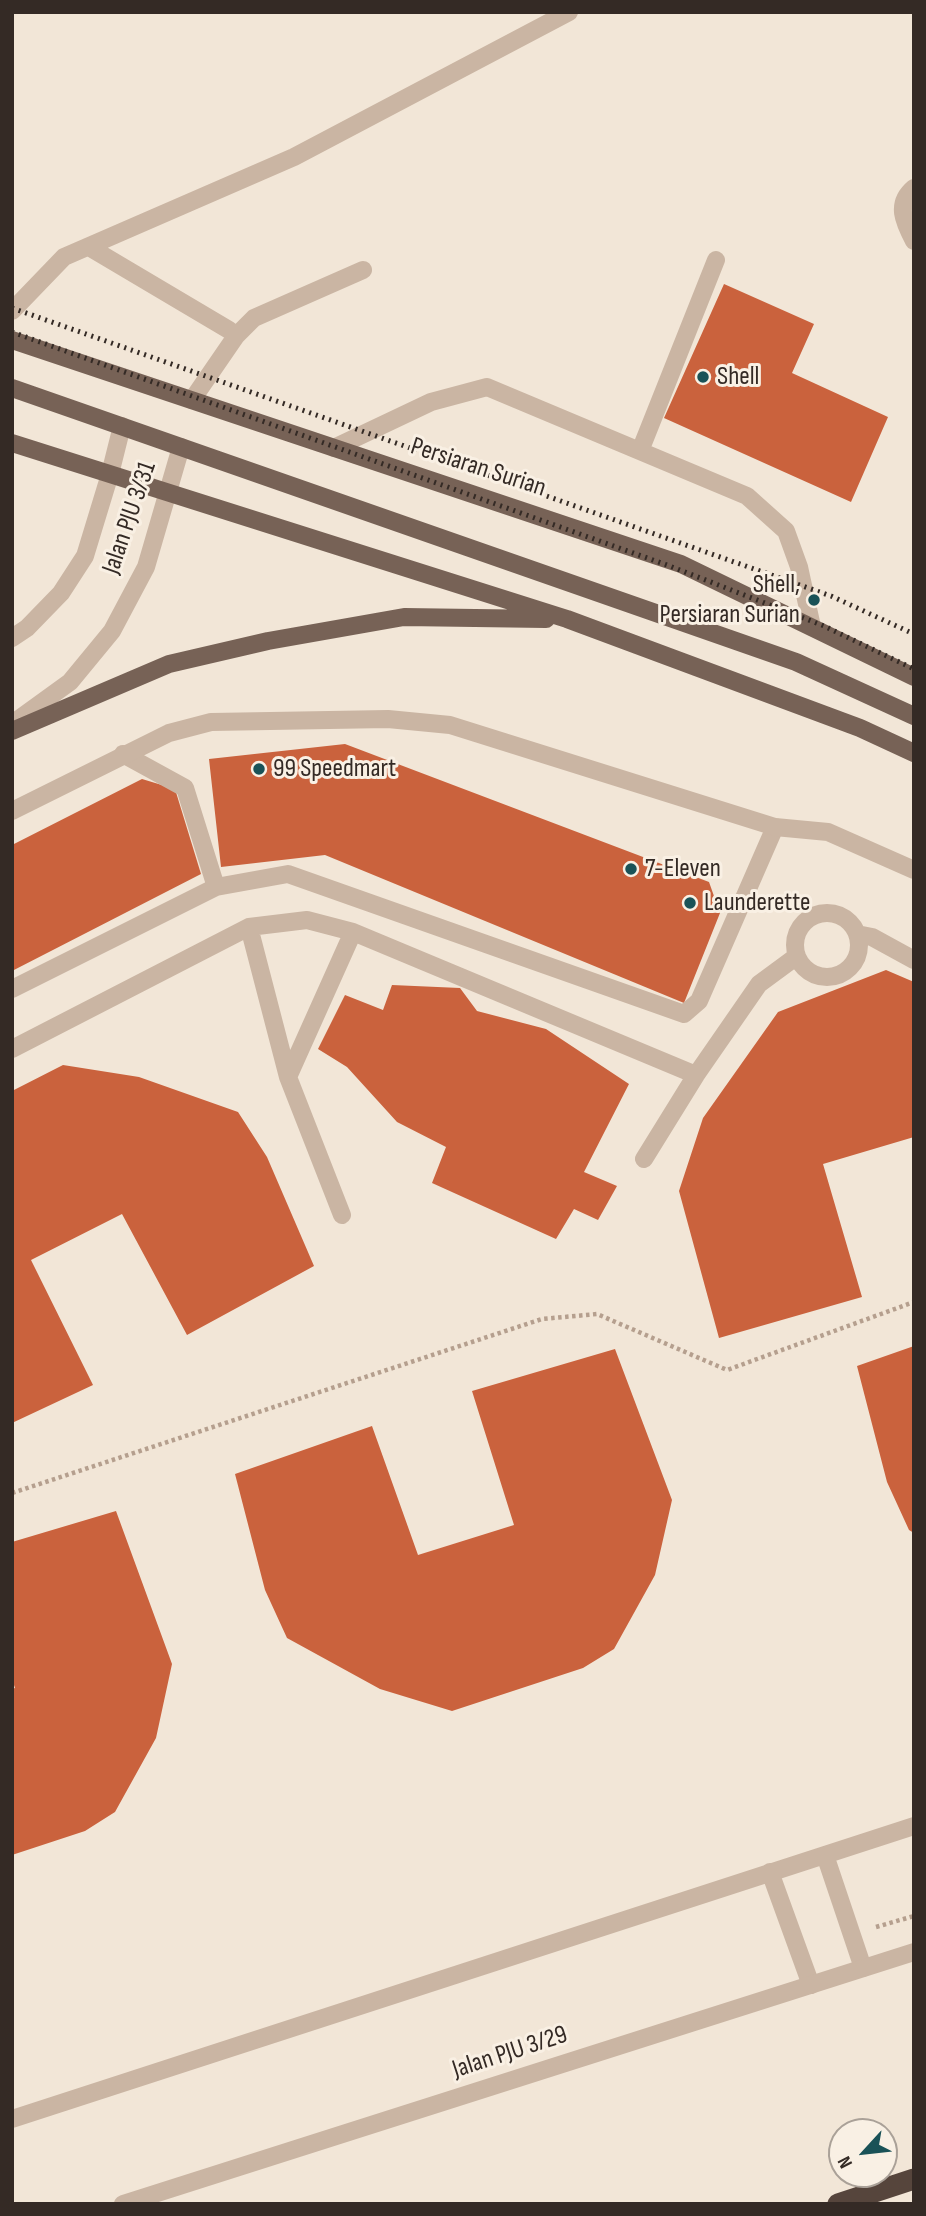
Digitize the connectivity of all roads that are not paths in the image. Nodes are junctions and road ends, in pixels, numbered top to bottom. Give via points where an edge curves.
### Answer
1 (569, 12) edge
2 (914, 187) edge
3 (914, 241) edge
4 (96, 251) junction
5 (716, 260) dead end
6 (363, 270) dead end
7 (12, 311) edge
8 (233, 333) junction
9 (12, 340) edge
10 (12, 388) edge
11 (192, 400) junction
12 (122, 426) junction
13 (12, 443) edge
14 (181, 446) junction
15 (334, 448) junction
16 (640, 451) junction
17 (110, 474) junction
18 (169, 492) junction
19 (567, 619) junction
20 (813, 627) junction
21 (12, 638) edge
22 (914, 677) edge
23 (914, 716) edge
24 (12, 724) edge
25 (12, 731) edge
26 (914, 753) edge
27 (123, 754) junction
28 (12, 811) edge
29 (775, 827) junction
30 (914, 870) edge
31 (216, 887) junction
32 (249, 927) junction
33 (353, 932) junction
34 (857, 934) junction
35 (797, 956) junction
36 (914, 960) edge
37 (12, 989) edge
38 (12, 1049) edge
39 (696, 1075) junction
40 (288, 1077) junction
41 (644, 1159) dead end
42 (342, 1215) dead end
43 (914, 1826) edge
44 (825, 1855) junction
45 (770, 1872) junction
46 (914, 1952) edge
47 (863, 1968) junction
48 (811, 1985) junction
49 (12, 2119) edge
50 (914, 2179) edge
51 (123, 2204) edge
52 (838, 2204) edge

1 - 4 street via 294,156
2 - 3 street via 906,195 902,212
4 - 7 street via 64,257
4 - 8 street
5 - 16 street
6 - 8 street via 254,318
8 - 11 street
9 - 11 main road, Persiaran Surian
10 - 12 main road
11 - 15 main road, Persiaran Surian
12 - 14 main road
12 - 17 street, Jalan PJU 3/31
13 - 17 main road
14 - 18 street, Jalan PJU 3/31
14 - 23 main road via 796,662
15 - 16 street via 431,402 487,387
15 - 20 main road, Persiaran Surian via 681,564
16 - 20 street via 747,496 786,531
17 - 18 main road
17 - 21 street, Jalan PJU 3/31 via 85,556 61,593
18 - 19 main road
18 - 24 street, Jalan PJU 3/31 via 146,568 112,631 70,682
19 - 25 main road via 404,617 268,641 169,664
19 - 26 main road via 860,727
20 - 22 main road, Persiaran Surian
27 - 28 street
27 - 29 street via 169,733 211,722 388,719 450,725
27 - 31 street via 185,788
29 - 30 street via 828,832
29 - 31 street via 699,1001 684,1014 288,874
31 - 37 street
32 - 33 street via 307,920
32 - 38 street
32 - 40 street
33 - 39 street
33 - 40 street
34 - 35 street via 854,962 838,975 818,976
34 - 35 street via 851,924 832,913 810,917 796,934
34 - 36 street
35 - 39 street via 759,984
39 - 41 street
40 - 42 street
43 - 44 street
44 - 45 street
44 - 47 street
45 - 48 street
45 - 49 street
46 - 47 street, Jalan PJU 3/29
47 - 48 street, Jalan PJU 3/29
48 - 51 street, Jalan PJU 3/29
50 - 52 highway

